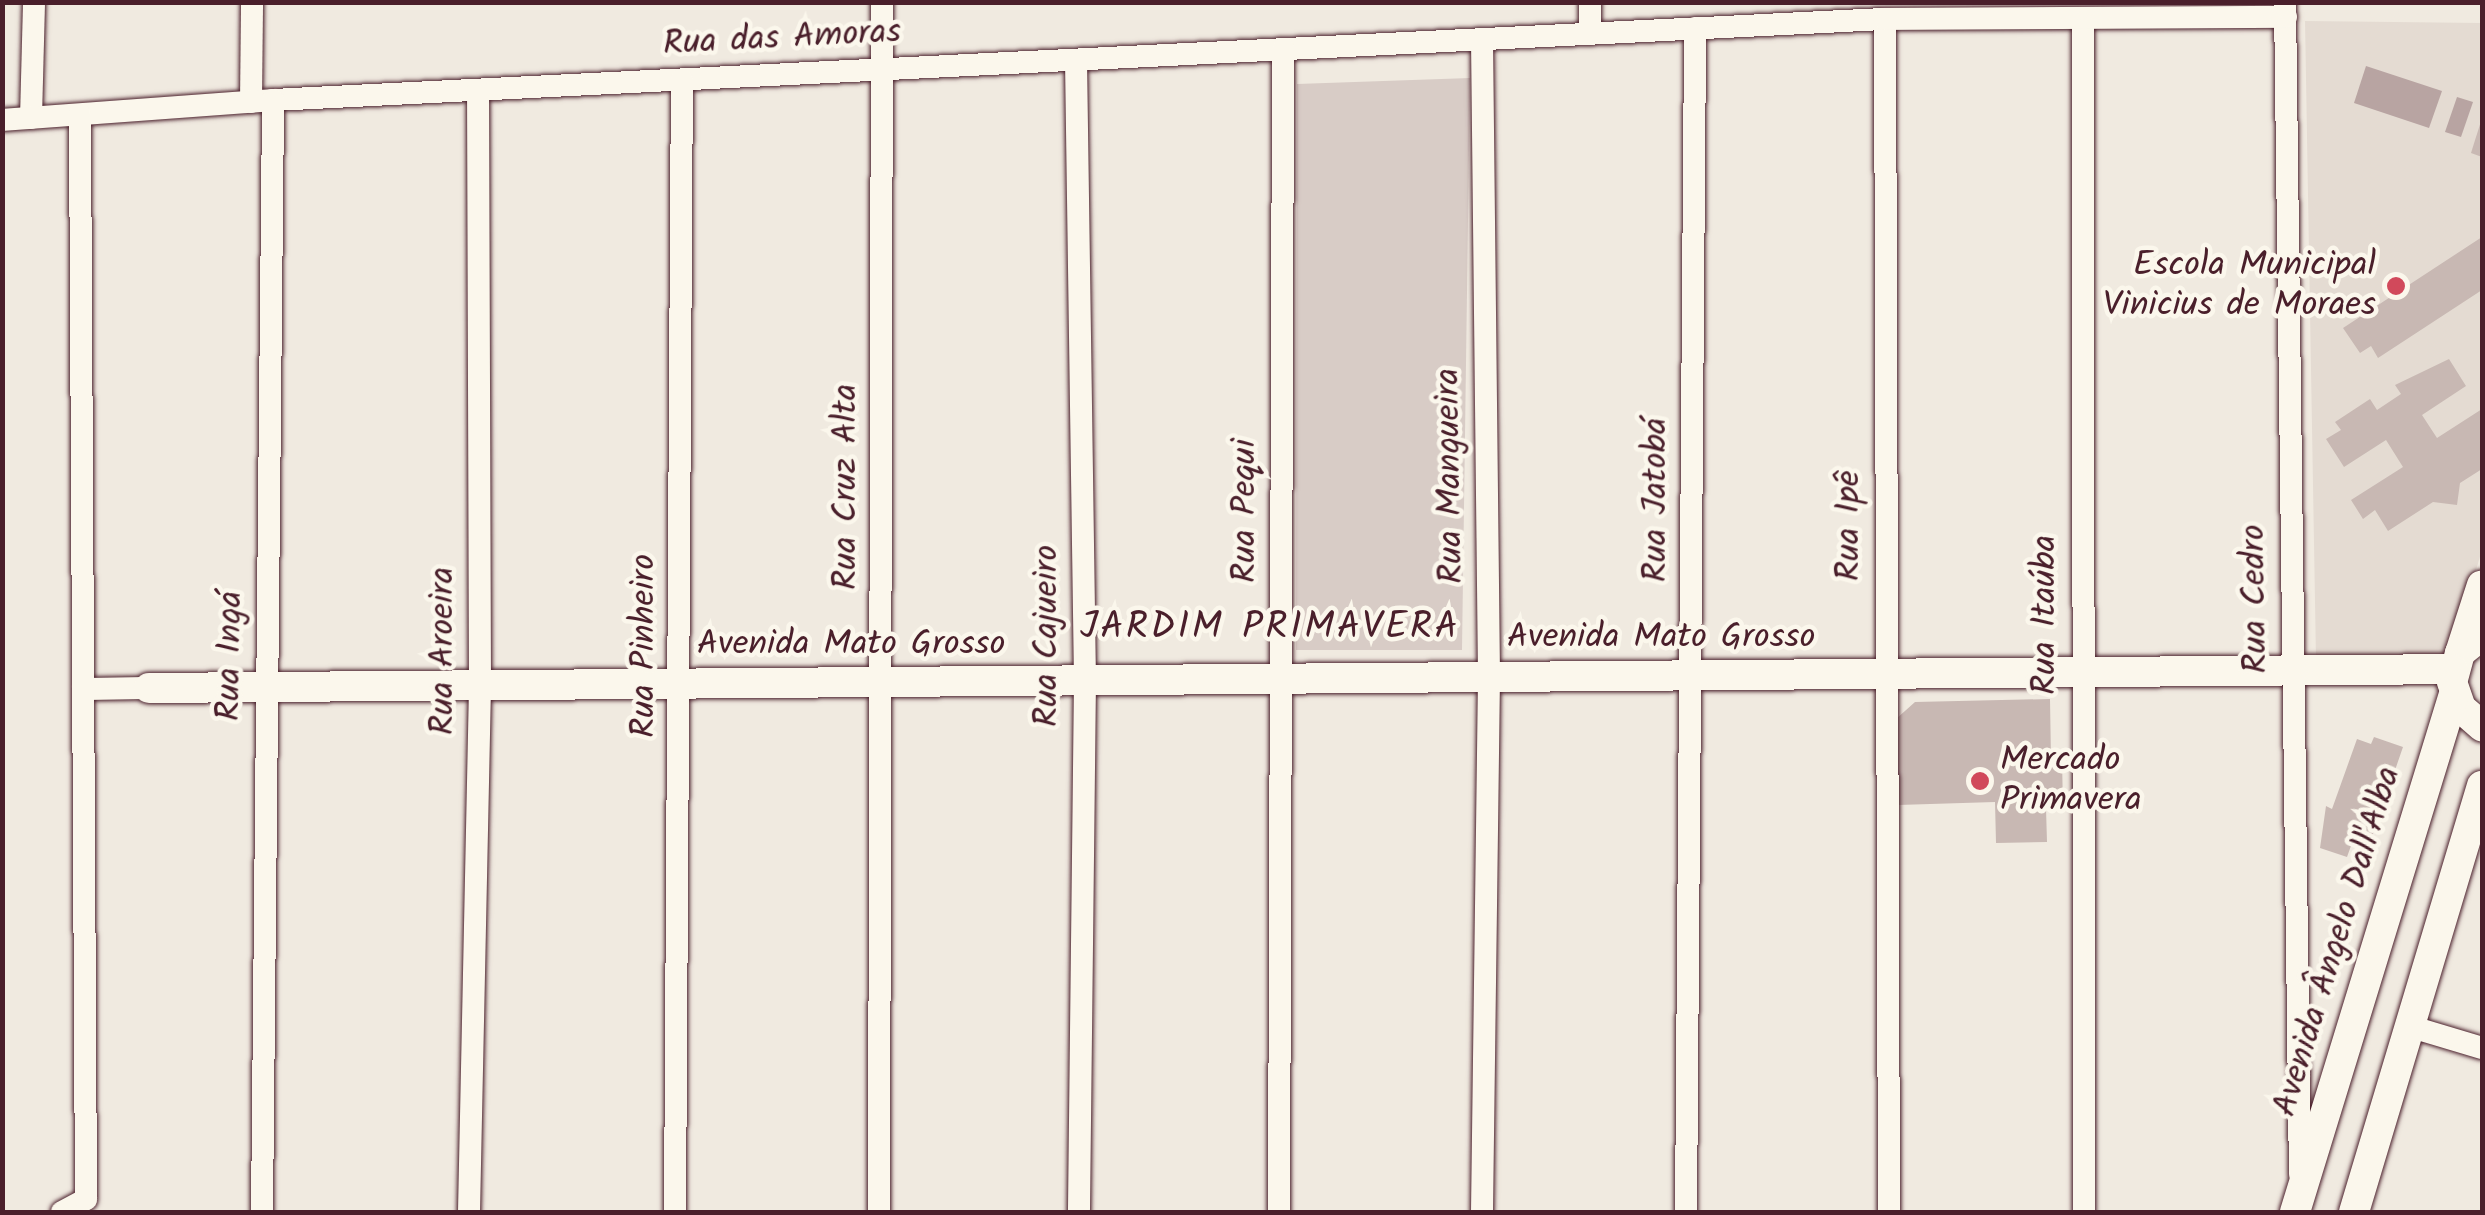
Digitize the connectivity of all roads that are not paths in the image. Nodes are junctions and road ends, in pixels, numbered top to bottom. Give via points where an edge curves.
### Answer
1 (34, 2) edge
2 (252, 2) edge
3 (882, 2) edge
4 (1590, 2) edge
5 (2286, 10) edge
6 (2082, 18) junction
7 (1885, 19) junction
8 (1695, 28) junction
9 (1590, 33) junction
10 (1482, 39) junction
11 (1282, 49) junction
12 (1076, 60) junction
13 (882, 69) junction
14 (682, 80) junction
15 (478, 90) junction
16 (262, 101) junction
17 (80, 115) junction
18 (30, 118) junction
19 (2, 120) edge
20 (2482, 585) edge
21 (2462, 663) edge
22 (2292, 670) junction
23 (2081, 672) junction
24 (1884, 674) junction
25 (1691, 676) junction
26 (1488, 677) junction
27 (1280, 679) junction
28 (1085, 680) junction
29 (882, 682) junction
30 (680, 684) junction
31 (480, 685) junction
32 (265, 687) junction
33 (149, 688) joint
34 (83, 689) junction
35 (2482, 726) edge
36 (2482, 786) edge
37 (2412, 1027) junction
38 (2482, 1048) edge
39 (2297, 1203) edge
40 (62, 1212) edge
41 (262, 1212) edge
42 (468, 1212) edge
43 (675, 1212) edge
44 (878, 1212) edge
45 (1079, 1212) edge
46 (1279, 1212) edge
47 (1482, 1212) edge
48 (1686, 1212) edge
49 (1889, 1212) edge
50 (2084, 1212) edge
51 (2354, 1212) edge

1 - 18 street
2 - 16 street, Rua Ingá
3 - 13 street, Rua Cruz Alta
4 - 9 street
5 - 6 street, Rua das Amoras
5 - 22 street, Rua Cedro
6 - 7 street, Rua das Amoras
6 - 23 street, Rua Itaúba
7 - 8 street, Rua das Amoras
7 - 24 street, Rua Ipê
8 - 9 street, Rua das Amoras
8 - 25 street, Rua Jatobá
9 - 10 street, Rua das Amoras
10 - 11 street, Rua das Amoras
10 - 26 street, Rua Mangueira
11 - 12 street, Rua das Amoras
11 - 27 street, Rua Pequi
12 - 13 street, Rua das Amoras
12 - 28 street, Rua Cajueiro
13 - 14 street, Rua das Amoras
13 - 29 street, Rua Cruz Alta
14 - 15 street, Rua das Amoras
14 - 30 street, Rua Pinheiro
15 - 16 street, Rua das Amoras
15 - 31 street, Rua Aroeira
16 - 17 street, Rua das Amoras
16 - 32 street, Rua Ingá
17 - 18 street, Rua das Amoras
17 - 34 street
18 - 19 street, Rua das Amoras
20 - 21 street, Avenida Ângelo Dall'Alba
21 - 22 street, Avenida Mato Grosso
21 - 35 street
21 - 39 street, Avenida Ângelo Dall'Alba
22 - 23 street, Avenida Mato Grosso
22 - 39 street, Rua Cedro
23 - 24 street, Avenida Mato Grosso
23 - 50 street, Rua Itaúba
24 - 25 street, Avenida Mato Grosso
24 - 49 street, Rua Ipê
25 - 26 street, Avenida Mato Grosso
25 - 48 street, Rua Jatobá
26 - 27 street, Avenida Mato Grosso
26 - 47 street, Rua Mangueira
27 - 28 street, Avenida Mato Grosso
27 - 46 street, Rua Pequi
28 - 29 street, Avenida Mato Grosso
28 - 45 street, Rua Cajueiro
29 - 30 street, Avenida Mato Grosso
29 - 44 street, Rua Cruz Alta
30 - 31 street, Avenida Mato Grosso
30 - 43 street, Rua Pinheiro
31 - 32 street, Avenida Mato Grosso
31 - 42 street, Rua Aroeira
32 - 33 street, Avenida Mato Grosso
32 - 41 street, Rua Ingá
33 - 34 street
34 - 40 street via 86,1200
36 - 37 street
37 - 38 street
37 - 51 street

